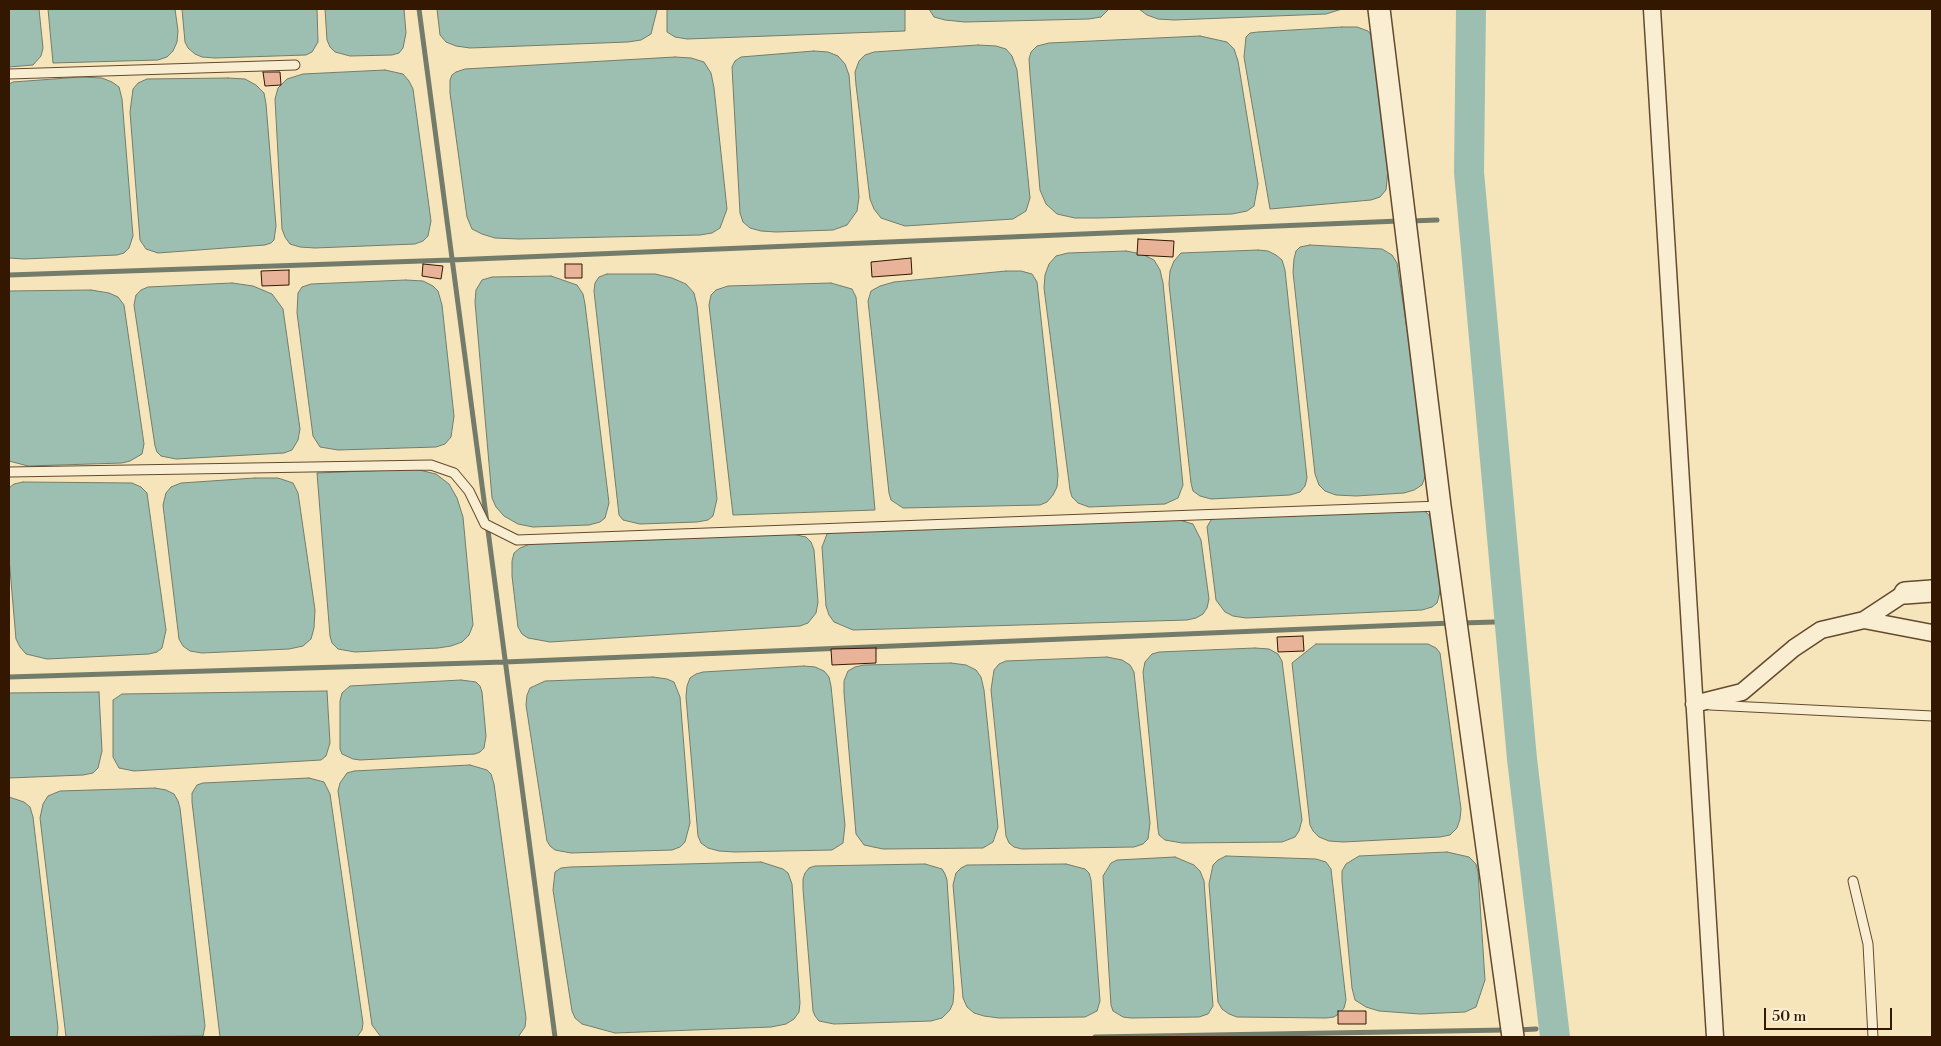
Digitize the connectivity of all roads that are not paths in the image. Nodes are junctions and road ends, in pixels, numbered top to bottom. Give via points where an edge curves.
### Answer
1 (1379, 9) edge
2 (1652, 9) edge
3 (295, 64) dead end
4 (9, 74) edge
5 (9, 472) edge
6 (1440, 506) junction
7 (1932, 591) edge
8 (1905, 593) joint
9 (1864, 620) junction
10 (1932, 633) edge
11 (1694, 704) junction
12 (1932, 716) edge
13 (1853, 880) dead end
14 (1513, 1037) edge
15 (1715, 1037) edge
16 (1873, 1037) edge

1 - 6 street
2 - 11 street
3 - 4 lane
5 - 6 lane via 431,466 454,473 469,491 485,524 517,540
6 - 14 street
7 - 8 street
8 - 9 street
9 - 10 street
9 - 11 street via 1821,630 1794,648 1742,692
11 - 12 lane
11 - 15 street
13 - 16 lane via 1868,944

